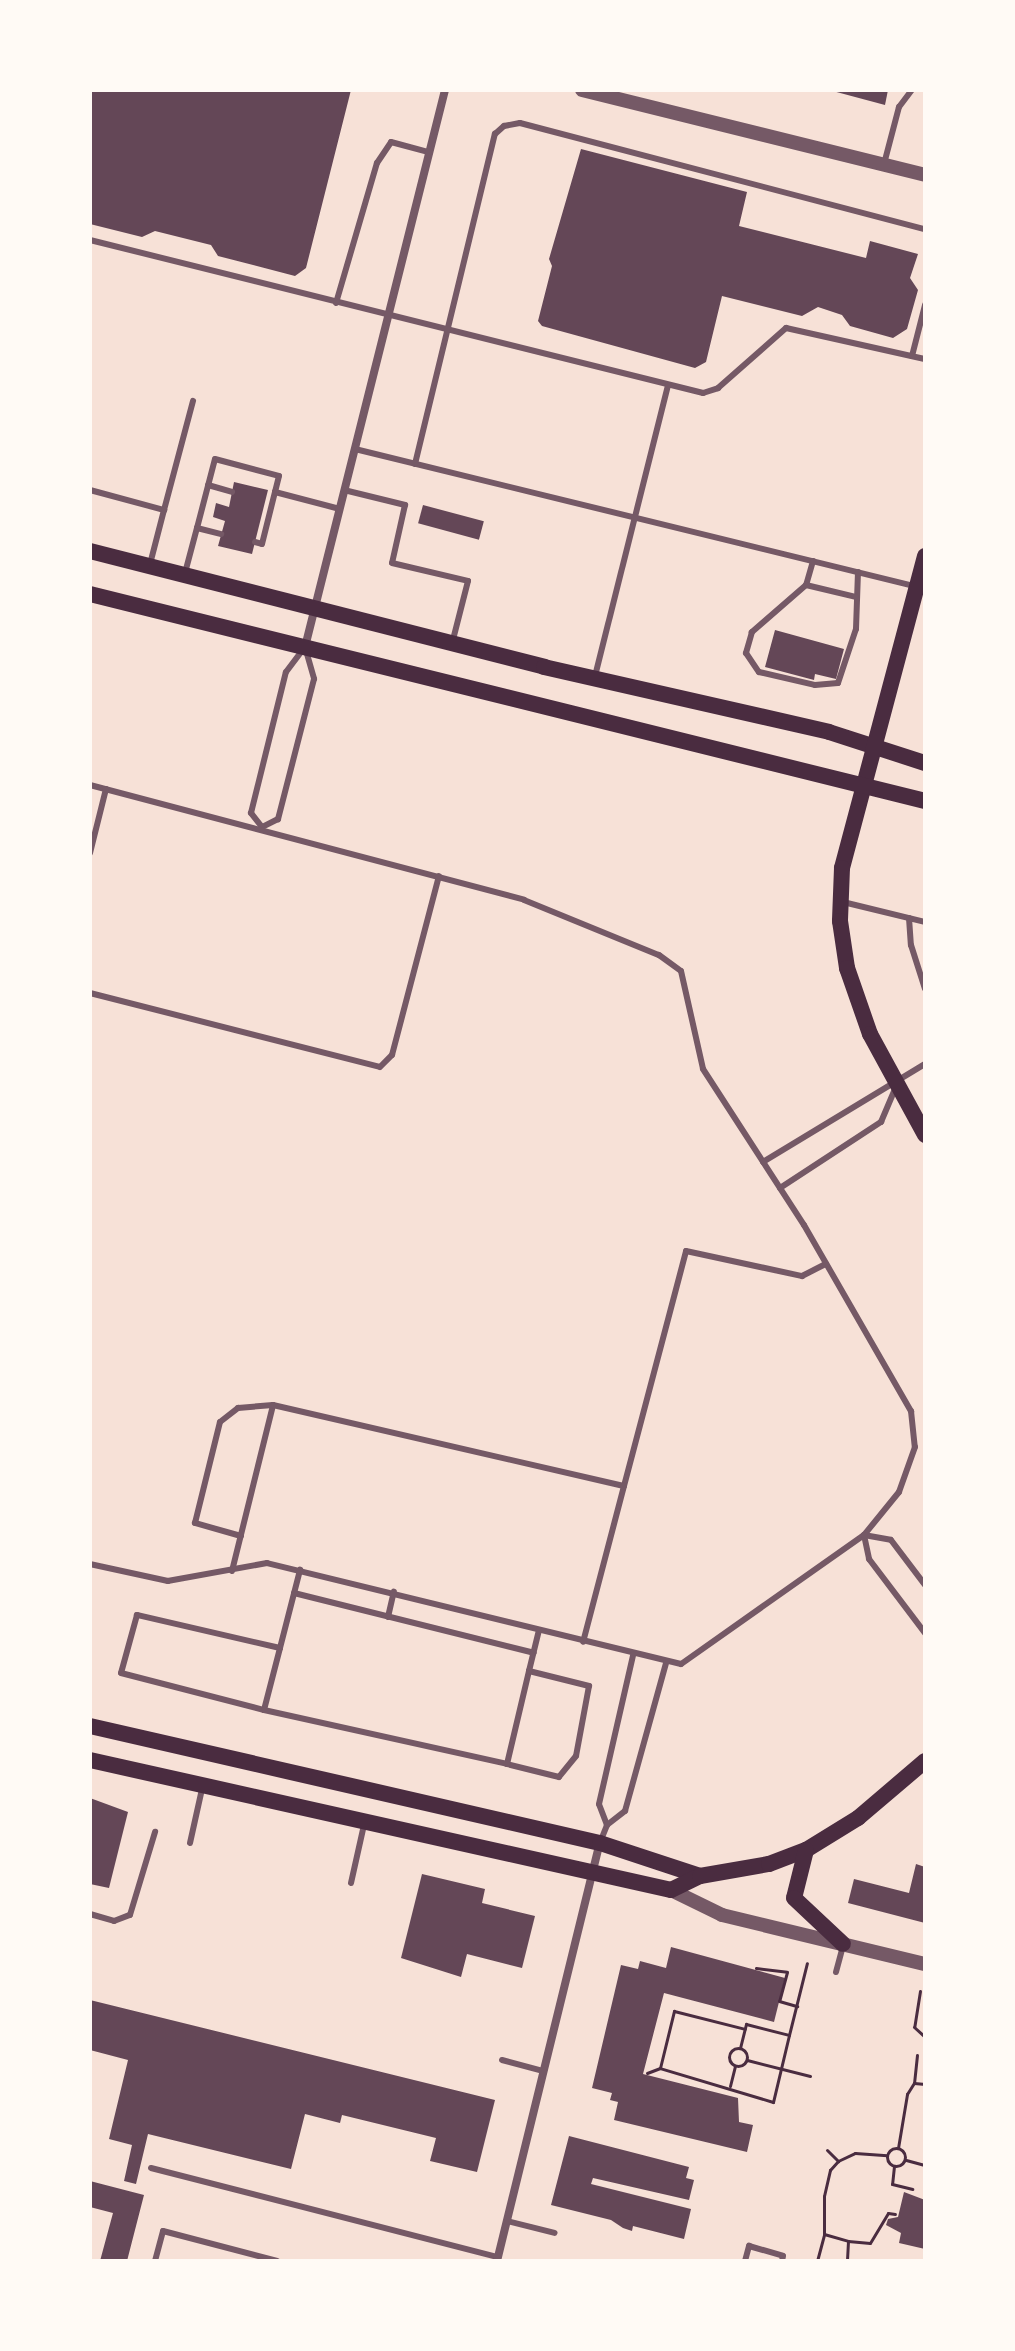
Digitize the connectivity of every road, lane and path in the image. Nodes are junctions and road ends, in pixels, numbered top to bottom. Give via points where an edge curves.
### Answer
1 (445, 90) edge
2 (912, 90) edge
3 (590, 91) edge
4 (429, 152) junction
5 (884, 165) junction
6 (925, 175) edge
7 (925, 229) edge
8 (90, 240) edge
9 (336, 303) junction
10 (925, 305) edge
11 (388, 316) junction
12 (447, 330) junction
13 (912, 356) junction
14 (925, 359) edge
15 (668, 385) junction
16 (193, 401) dead end
17 (355, 449) junction
18 (415, 464) junction
19 (208, 485) junction
20 (90, 490) edge
21 (344, 490) junction
22 (232, 492) dead end
23 (275, 492) junction
24 (340, 509) junction
25 (164, 510) junction
26 (635, 518) junction
27 (197, 528) junction
28 (221, 534) dead end
29 (255, 542) dead end
30 (90, 551) edge
31 (925, 559) edge
32 (813, 561) junction
33 (150, 566) junction
34 (858, 572) junction
35 (185, 576) junction
36 (806, 585) junction
37 (918, 587) junction
38 (90, 594) edge
39 (856, 597) junction
40 (314, 610) junction
41 (452, 644) junction
42 (305, 647) junction
43 (595, 679) junction
44 (877, 748) junction
45 (925, 763) edge
46 (90, 785) edge
47 (867, 785) junction
48 (106, 789) junction
49 (925, 801) edge
50 (262, 827) junction
51 (90, 853) edge
52 (439, 876) junction
53 (840, 901) junction
54 (909, 918) junction
55 (925, 922) edge
56 (925, 989) edge
57 (90, 993) edge
58 (925, 1064) edge
59 (896, 1087) junction
60 (925, 1135) edge
61 (763, 1162) junction
62 (780, 1188) junction
63 (826, 1264) junction
64 (273, 1405) junction
65 (624, 1486) junction
66 (864, 1535) junction
67 (241, 1536) junction
68 (90, 1564) edge
69 (300, 1570) junction
70 (232, 1571) junction
71 (925, 1585) edge
72 (394, 1592) junction
73 (294, 1593) junction
74 (388, 1617) junction
75 (539, 1630) junction
76 (925, 1633) edge
77 (583, 1642) junction
78 (280, 1648) junction
79 (534, 1653) junction
80 (633, 1655) junction
81 (666, 1663) junction
82 (529, 1671) junction
83 (264, 1710) junction
84 (90, 1726) edge
85 (90, 1760) edge
86 (925, 1761) edge
87 (507, 1764) junction
88 (202, 1789) junction
89 (364, 1825) junction
90 (607, 1825) junction
91 (155, 1832) dead end
92 (190, 1843) dead end
93 (600, 1843) junction
94 (806, 1850) junction
95 (592, 1875) junction
96 (700, 1876) junction
97 (351, 1883) dead end
98 (671, 1890) junction
99 (90, 1914) edge
100 (843, 1944) junction
101 (807, 1963) dead end
102 (925, 1964) edge
103 (756, 1968) dead end
104 (836, 1972) dead end
105 (920, 1991) dead end
106 (797, 2006) junction
107 (745, 2029) junction
108 (789, 2035) junction
109 (925, 2037) edge
110 (740, 2048) junction
111 (917, 2055) dead end
112 (502, 2060) dead end
113 (747, 2060) junction
114 (735, 2066) junction
115 (660, 2068) junction
116 (781, 2068) junction
117 (543, 2071) junction
118 (647, 2073) dead end
119 (810, 2076) dead end
120 (914, 2083) junction
121 (925, 2084) edge
122 (730, 2086) junction
123 (898, 2148) junction
124 (827, 2150) dead end
125 (887, 2155) junction
126 (905, 2159) junction
127 (838, 2161) junction
128 (925, 2165) edge
129 (894, 2166) junction
130 (151, 2168) dead end
131 (912, 2189) dead end
132 (895, 2214) dead end
133 (507, 2221) junction
134 (555, 2233) dead end
135 (824, 2234) junction
136 (848, 2241) junction
137 (498, 2259) edge
138 (155, 2261) edge
139 (277, 2261) edge
140 (745, 2261) edge
141 (782, 2261) edge
142 (817, 2261) edge
143 (847, 2261) edge

1 - 4 street
2 - 5 lane via 899,107
3 - 5 street
4 - 9 lane via 391,142 377,163
4 - 11 street
5 - 6 street
7 - 12 lane via 520,123 495,134
8 - 9 lane
9 - 11 lane
10 - 13 lane
11 - 12 lane
11 - 17 street
12 - 15 lane
12 - 18 lane
13 - 14 lane
13 - 15 lane via 786,328 718,388 703,393
15 - 26 lane
16 - 25 lane
17 - 18 lane
17 - 21 street
18 - 26 lane
19 - 22 lane
19 - 23 lane via 215,459 279,476
19 - 27 lane
20 - 25 lane
21 - 24 street
21 - 41 lane via 405,505 392,563 468,581
23 - 24 lane
23 - 29 lane via 262,544
24 - 40 street
25 - 33 lane
26 - 32 lane
26 - 43 lane
27 - 28 lane
27 - 35 lane
30 - 33 main road
31 - 37 main road
32 - 34 lane
32 - 36 lane
33 - 35 main road
34 - 37 lane
34 - 39 lane
35 - 40 main road
36 - 39 lane
36 - 39 lane via 752,632 746,653 759,672 815,685 838,683 856,629
37 - 44 main road
38 - 42 main road
40 - 41 main road
40 - 42 street
41 - 43 main road
42 - 47 main road
42 - 50 lane via 286,672 251,813
42 - 50 lane via 314,679 278,819
43 - 44 main road via 829,732
44 - 45 main road
44 - 47 main road
46 - 48 lane
47 - 49 main road
47 - 53 main road via 842,868
48 - 50 lane
48 - 51 lane
50 - 52 lane
52 - 57 lane via 392,1055 380,1067
52 - 61 lane via 524,900 659,955 681,971 703,1069
53 - 54 lane
53 - 59 main road via 847,968
54 - 55 lane
54 - 56 lane
58 - 59 lane
59 - 60 main road
59 - 61 lane
59 - 62 lane via 881,1122
61 - 62 lane
62 - 63 lane
63 - 65 lane via 802,1276 686,1251
63 - 66 lane via 911,1411 912,1465 899,1492
64 - 65 lane
64 - 67 lane
64 - 67 lane via 238,1408 220,1422 195,1523
65 - 77 lane
66 - 71 lane via 891,1540
66 - 76 lane via 869,1559
66 - 81 lane via 681,1664
67 - 70 lane
68 - 70 lane via 168,1581
69 - 70 lane via 267,1563
69 - 72 lane
69 - 73 lane
72 - 74 lane
72 - 75 lane
73 - 74 lane
73 - 78 lane
74 - 79 lane
75 - 77 lane
75 - 79 lane
77 - 80 lane
78 - 83 lane
78 - 83 lane via 137,1615 121,1673
79 - 82 lane
80 - 81 lane
80 - 90 lane via 599,1804
81 - 90 lane via 625,1811
82 - 87 lane
82 - 87 lane via 589,1686 576,1756 559,1777
83 - 87 lane
84 - 93 main road
85 - 88 main road
86 - 94 main road via 858,1818
88 - 89 main road
88 - 92 lane
89 - 95 main road via 488,1848
89 - 97 lane
90 - 93 lane
91 - 99 lane via 130,1915 114,1921
93 - 95 street
93 - 96 main road
94 - 96 main road via 769,1864
94 - 100 main road via 794,1898
95 - 98 main road
95 - 117 street
96 - 98 main road
98 - 100 street via 722,1915
100 - 102 street
100 - 104 lane
101 - 106 path
103 - 106 path via 787,1972 779,2001
105 - 109 path via 914,2027
106 - 108 path
107 - 108 path via 746,2024
107 - 110 path
107 - 115 path via 674,2011
108 - 116 path
110 - 113 path
110 - 114 path via 729,2053
111 - 120 path
112 - 117 lane
113 - 114 path
113 - 116 path
114 - 122 path
115 - 118 path
115 - 122 path
116 - 119 path
116 - 122 path via 773,2102 729,2091
117 - 133 street
120 - 121 path
120 - 123 path via 907,2094
123 - 125 path
123 - 126 path
124 - 127 path
125 - 127 path via 855,2153
125 - 129 path
126 - 128 path
126 - 129 path
127 - 135 path via 830,2170 824,2196
129 - 131 path via 892,2184
130 - 137 lane
132 - 136 path via 888,2213 870,2243
133 - 134 lane
133 - 137 street
135 - 136 path
135 - 142 path
136 - 143 path
138 - 139 lane via 163,2231
140 - 141 lane via 749,2246 783,2256

